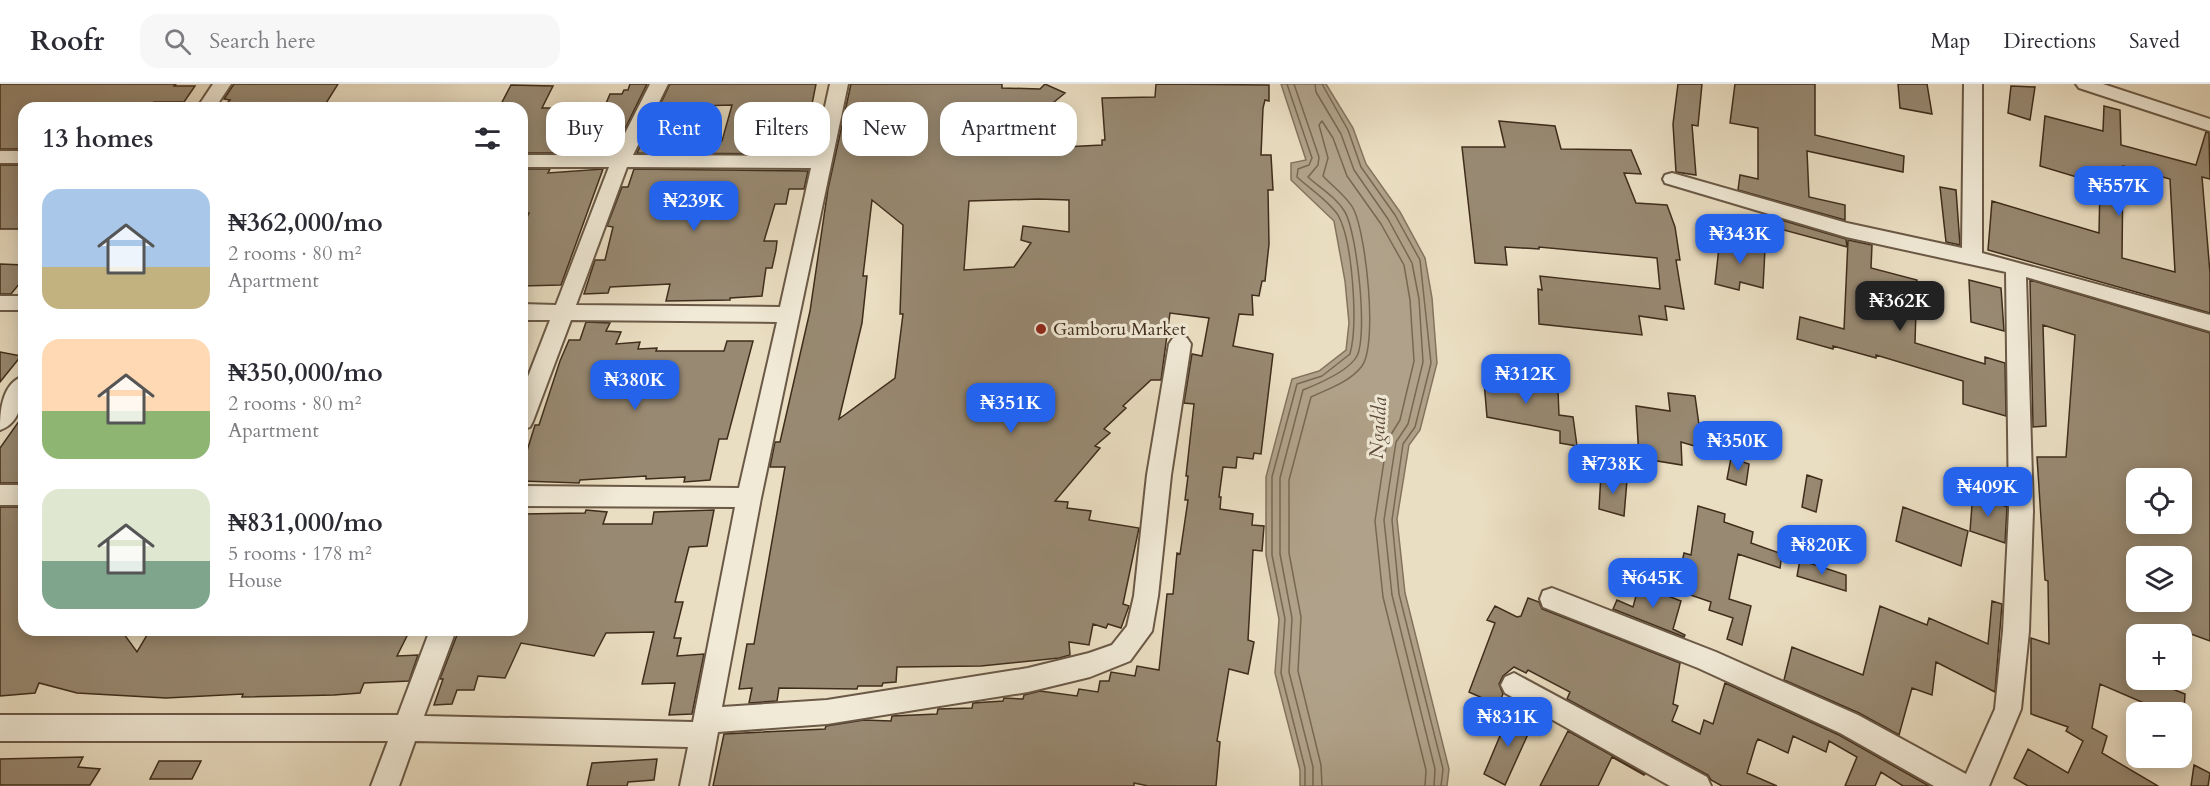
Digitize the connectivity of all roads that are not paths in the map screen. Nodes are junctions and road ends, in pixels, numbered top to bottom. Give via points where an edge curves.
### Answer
1 (222, 84) edge
2 (659, 84) edge
3 (839, 84) edge
4 (1972, 84) edge
5 (2085, 84) edge
6 (210, 102) edge
7 (2210, 125) edge
8 (0, 157) edge
9 (18, 157) edge
10 (528, 161) edge
11 (620, 162) junction
12 (821, 162) junction
13 (1672, 179) dead end
14 (1972, 259) junction
15 (2016, 267) junction
16 (0, 303) edge
17 (18, 303) edge
18 (528, 312) edge
19 (562, 313) junction
20 (788, 315) junction
21 (2210, 323) edge
22 (1180, 344) dead end
23 (18, 393) edge
24 (528, 405) edge
25 (0, 421) edge
26 (0, 495) edge
27 (18, 495) edge
28 (528, 496) edge
29 (749, 498) junction
30 (1552, 599) dead end
31 (441, 636) edge
32 (1514, 685) dead end
33 (0, 728) edge
34 (408, 728) junction
35 (705, 728) junction
36 (385, 786) edge
37 (694, 786) edge
38 (1697, 786) edge
39 (1961, 786) edge
40 (1975, 786) edge

1 - 6 street
2 - 11 street
3 - 12 street
4 - 14 street
5 - 7 street
8 - 9 street
10 - 11 street
11 - 12 street
11 - 19 street
12 - 20 street
13 - 14 street via 1846,230
14 - 15 street
15 - 21 street
15 - 40 street via 2020,511 2016,631 2008,709
16 - 17 street
18 - 19 street
19 - 20 street
19 - 24 street
20 - 29 street
22 - 35 street via 1159,475 1146,596 1139,631 1121,654 1016,682
23 - 25 street
26 - 27 street
28 - 29 street
29 - 35 street
30 - 39 street via 1707,660 1849,724
31 - 34 street
32 - 38 street
33 - 34 street
34 - 35 street
34 - 36 street
35 - 37 street

